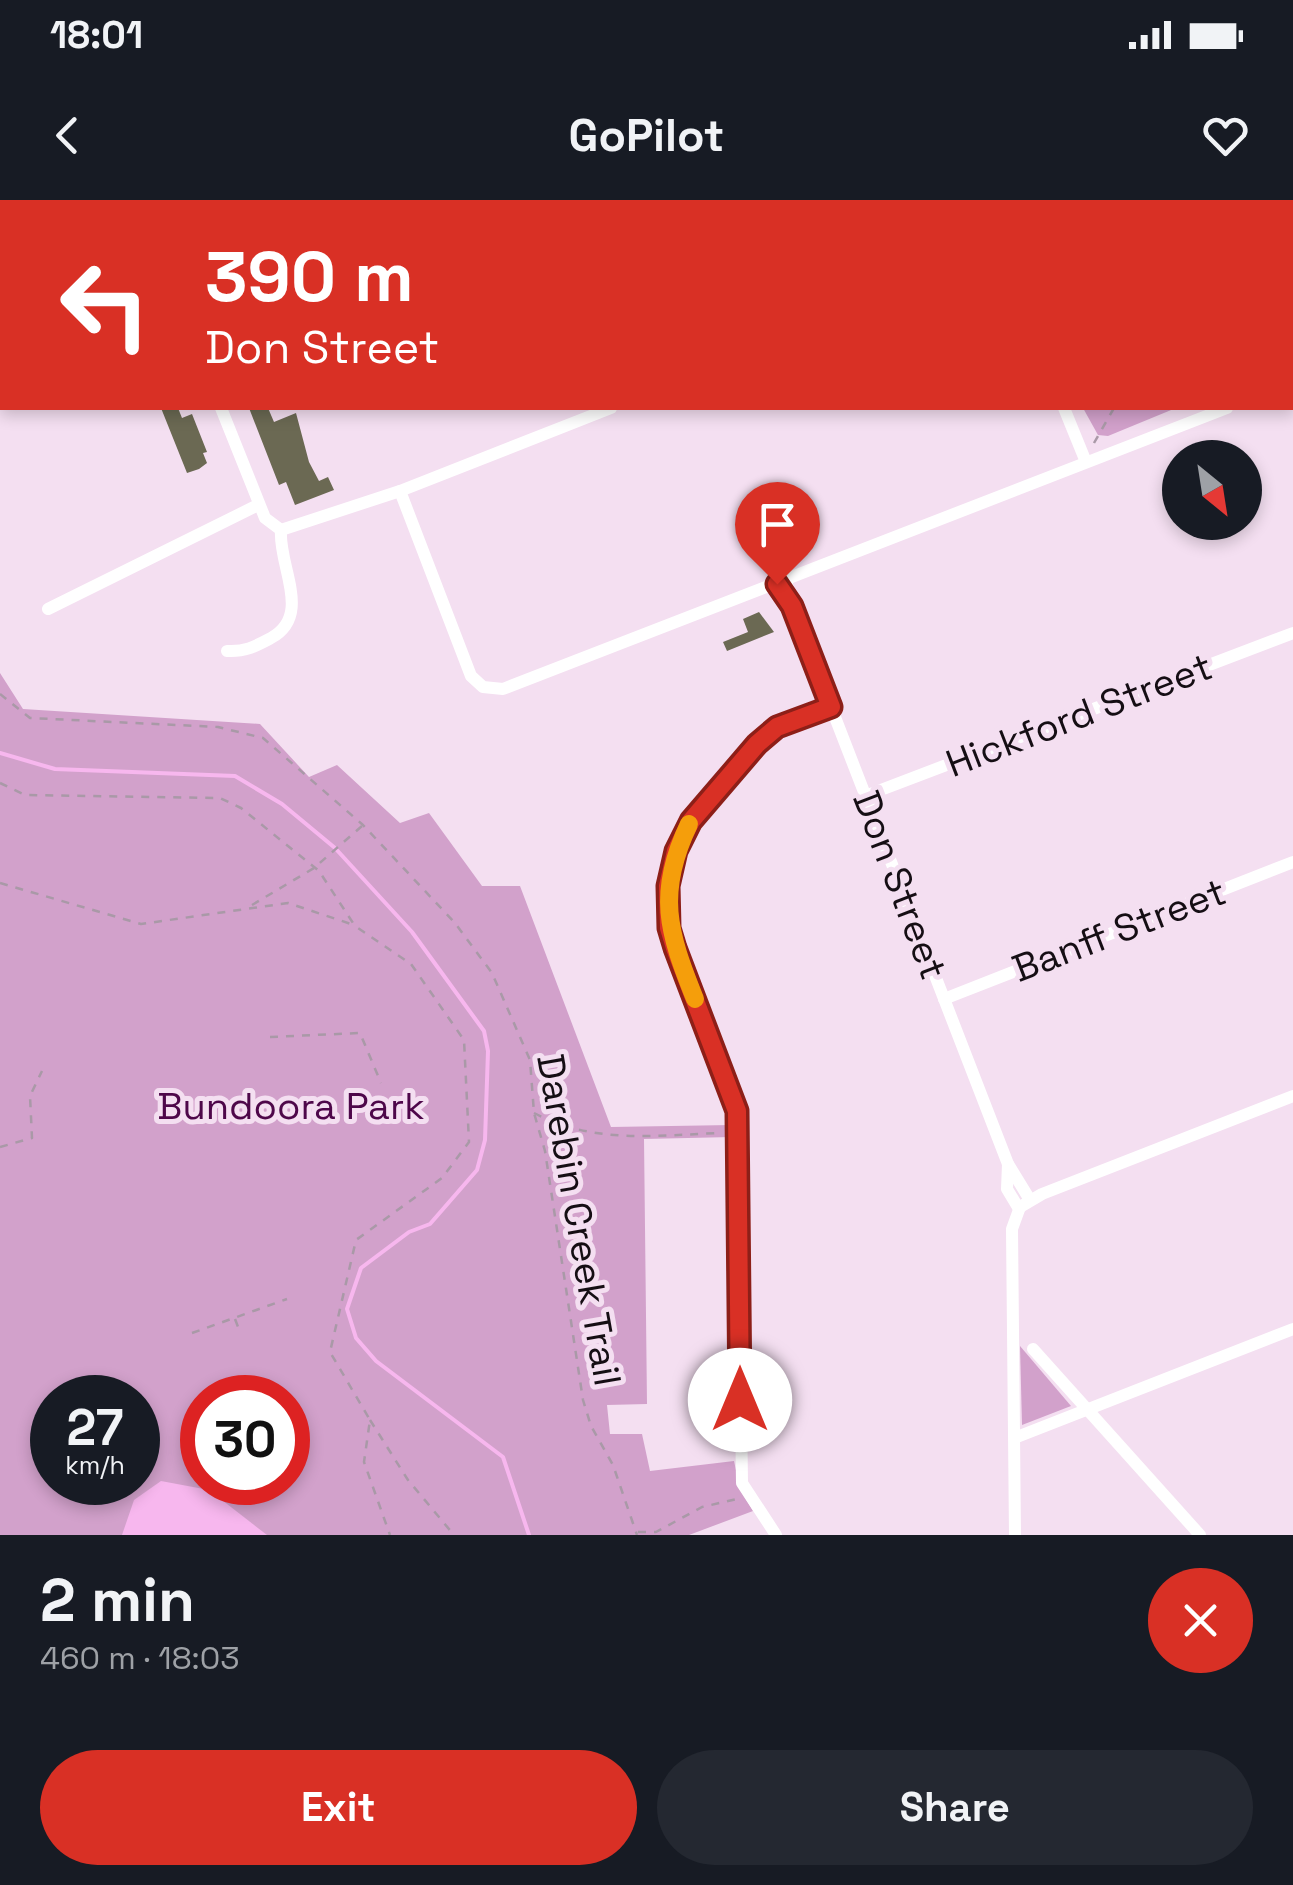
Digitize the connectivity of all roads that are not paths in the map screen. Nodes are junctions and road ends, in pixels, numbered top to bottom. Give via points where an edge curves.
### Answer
1 (222, 410) edge
2 (606, 410) edge
3 (1065, 410) edge
4 (1222, 410) edge
5 (1086, 462) junction
6 (400, 491) junction
7 (258, 505) junction
8 (280, 530) junction
9 (782, 582) junction
10 (48, 609) dead end
11 (1293, 632) edge
12 (226, 650) dead end
13 (831, 707) junction
14 (865, 796) junction
15 (1293, 862) edge
16 (944, 999) junction
17 (1293, 1096) edge
18 (1024, 1204) junction
19 (1293, 1329) edge
20 (1033, 1349) dead end
21 (1087, 1409) junction
22 (1017, 1437) junction
23 (776, 1535) edge
24 (1015, 1535) edge
25 (1200, 1535) edge

1 - 7 street
2 - 6 street
3 - 5 street
4 - 5 street
5 - 9 street
6 - 8 street
6 - 9 street via 471,676 483,686 503,689
7 - 8 street
7 - 10 street
8 - 12 street via 292,614 278,634 245,652
9 - 13 street, Don Street
11 - 14 street, Hickford Street
13 - 14 street, Don Street
13 - 23 street via 777,727 757,744 691,821 672,866 669,928 734,1100 741,1473 748,1497
14 - 16 street, Don Street
15 - 16 street, Banff Street
16 - 18 street, Don Street via 1008,1164 1008,1189
17 - 18 street
18 - 22 street, Don Street via 1012,1229
19 - 21 street
20 - 21 street
21 - 22 street
21 - 25 street
22 - 24 street, Don Street

